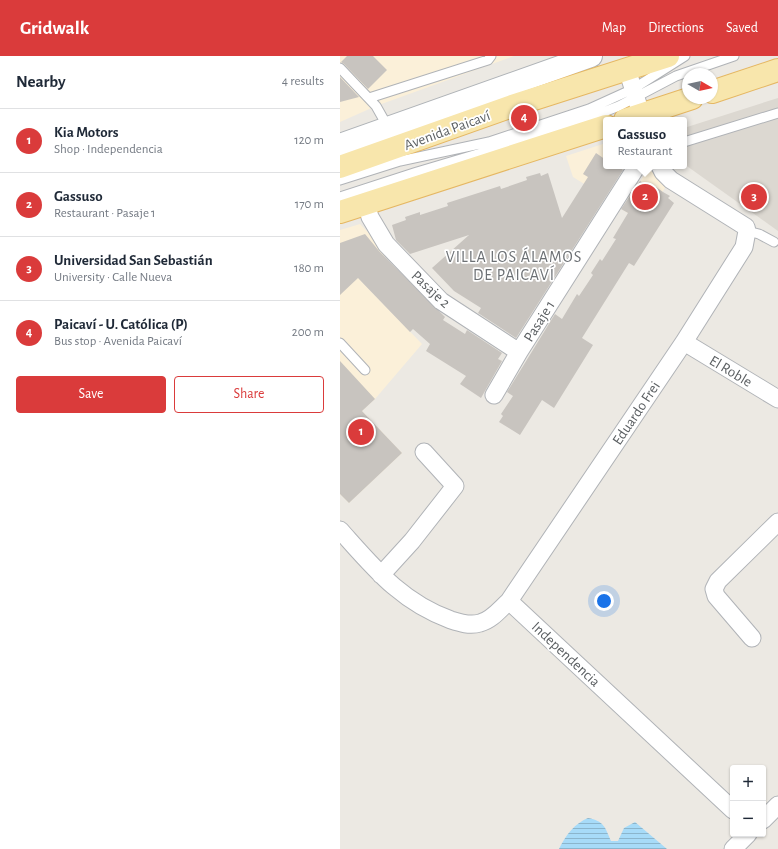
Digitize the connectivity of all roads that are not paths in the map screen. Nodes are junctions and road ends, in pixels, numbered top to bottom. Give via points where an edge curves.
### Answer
1 (491, 56) edge
2 (591, 56) edge
3 (668, 56) edge
4 (685, 56) edge
5 (734, 56) edge
6 (564, 61) edge
7 (340, 68) edge
8 (778, 70) edge
9 (718, 90) edge
10 (369, 98) junction
11 (682, 99) edge
12 (634, 102) edge
13 (778, 113) edge
14 (603, 127) edge
15 (389, 129) junction
16 (687, 141) edge
17 (340, 145) edge
18 (340, 167) edge
19 (635, 169) edge
20 (662, 169) edge
21 (340, 180) edge
22 (340, 197) edge
23 (366, 203) junction
24 (340, 212) edge
25 (744, 227) junction
26 (774, 242) dead end
27 (684, 342) junction
28 (340, 343) edge
29 (519, 352) junction
30 (365, 370) dead end
31 (494, 395) dead end
32 (778, 400) edge
33 (424, 452) dead end
34 (778, 522) edge
35 (340, 530) edge
36 (381, 575) junction
37 (509, 601) junction
38 (752, 638) dead end
39 (778, 806) edge
40 (730, 807) edge
41 (766, 817) edge
42 (745, 837) edge
43 (733, 849) edge

1 - 10 lane via 488,60
2 - 6 street, Avenida Paicaví
3 - 12 main road, Avenida Paicaví
4 - 12 lane
5 - 12 lane via 676,76
6 - 15 street, Avenida Paicaví
7 - 10 lane
8 - 9 main road
10 - 15 lane
11 - 12 main road, Avenida Paicaví
12 - 18 main road, Avenida Paicaví via 512,106
12 - 21 lane via 589,109 488,142 400,161
12 - 22 lane
13 - 16 lane
14 - 23 main road
15 - 17 street, Avenida Paicaví
19 - 29 street, Pasaje 1
20 - 25 street via 671,180
23 - 24 main road
23 - 29 street, Pasaje 2 via 370,217 386,244 441,301
25 - 26 lane
25 - 27 street, Eduardo Frei via 744,247
27 - 32 street, El Roble
27 - 37 street, Eduardo Frei
28 - 30 lane
29 - 31 street, Pasaje 1
33 - 36 street via 455,486 412,541
34 - 38 street via 718,581 714,588 716,596
35 - 36 street
36 - 37 street via 421,606 439,616 466,624 475,625 486,621
37 - 40 street, Independencia
39 - 41 street
42 - 43 street

